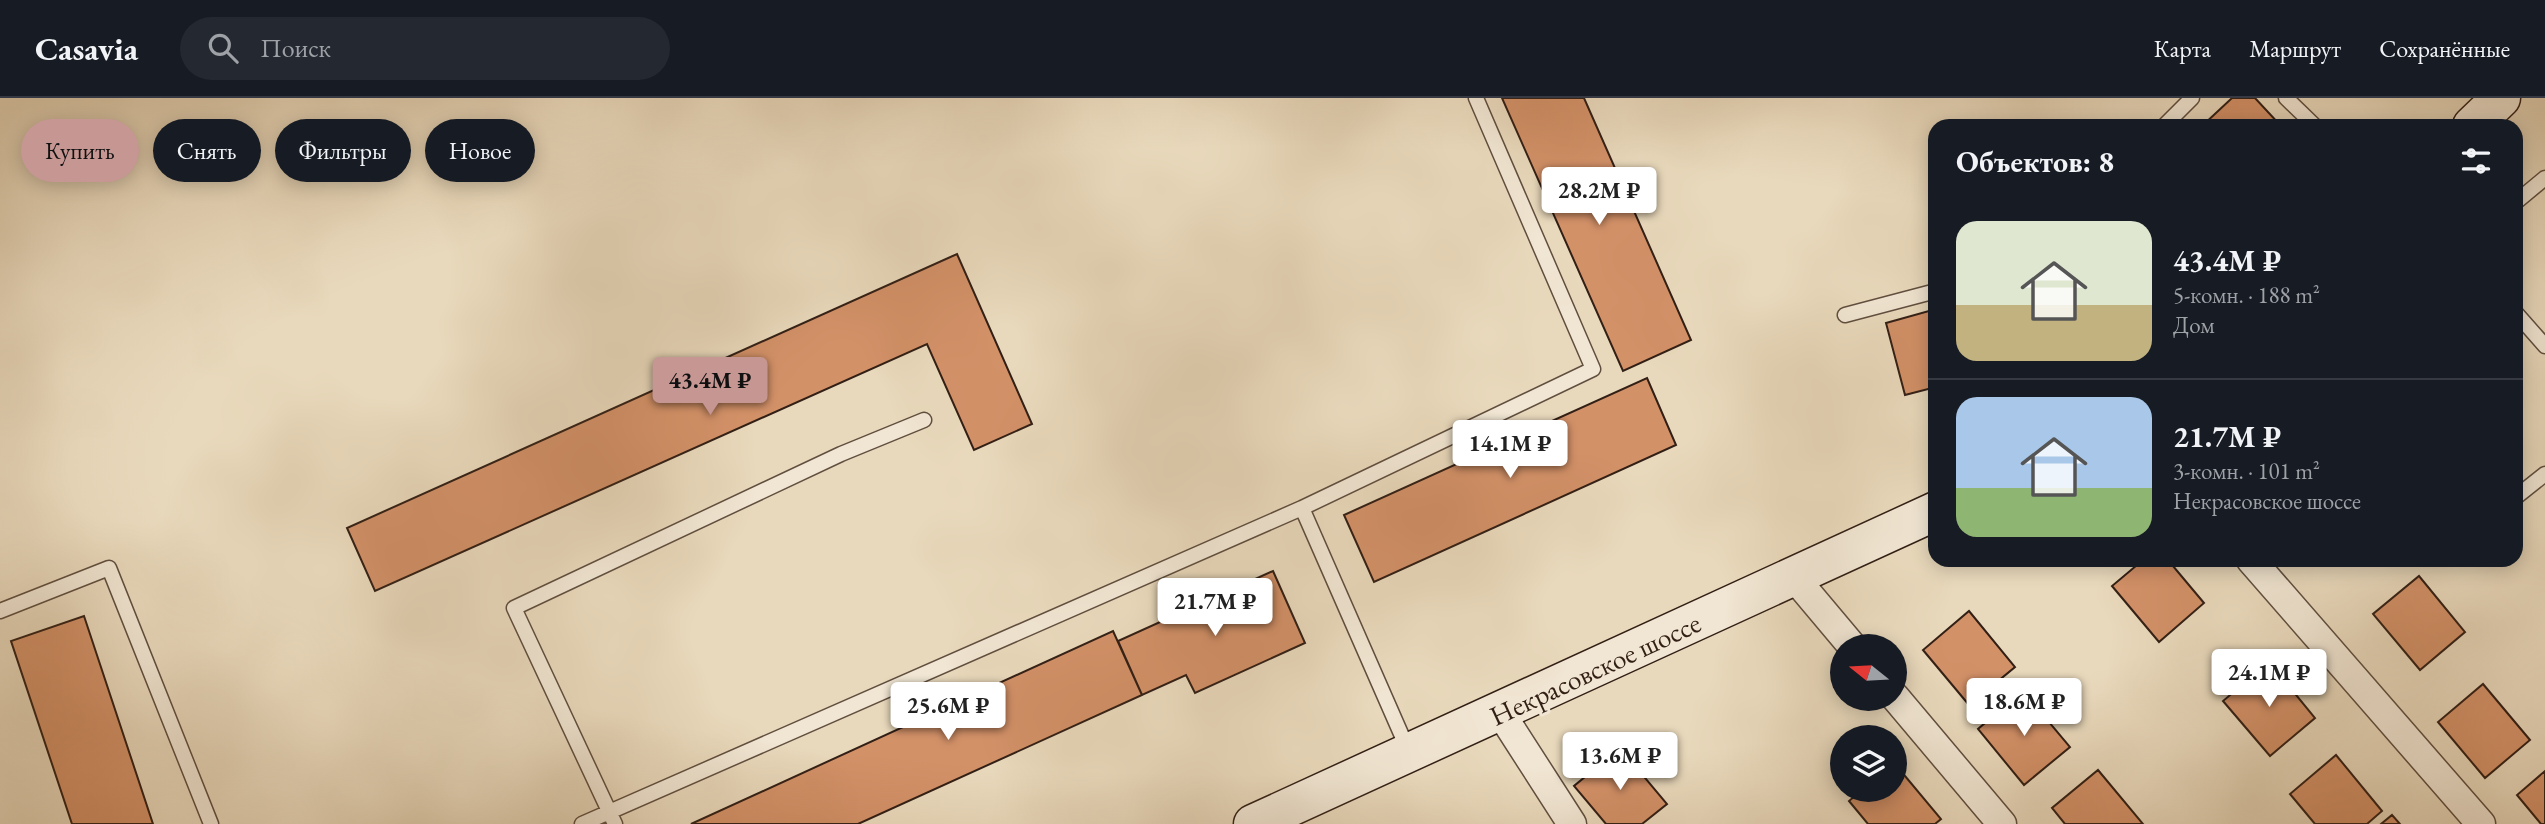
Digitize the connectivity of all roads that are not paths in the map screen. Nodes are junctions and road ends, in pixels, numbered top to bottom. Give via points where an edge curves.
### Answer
1 (1476, 98) edge
2 (2192, 98) edge
3 (2286, 98) edge
4 (2501, 98) edge
5 (2171, 119) edge
6 (2308, 119) edge
7 (2479, 119) edge
8 (2545, 178) edge
9 (2523, 196) edge
10 (1928, 293) edge
11 (1845, 315) dead end
12 (2523, 321) edge
13 (2545, 346) edge
14 (924, 420) dead end
15 (2545, 474) edge
16 (2523, 491) edge
17 (1302, 508) junction
18 (1928, 515) edge
19 (2257, 567) edge
20 (1794, 577) junction
21 (0, 611) edge
22 (1842, 634) edge
23 (1907, 711) edge
24 (1500, 712) junction
25 (1409, 753) junction
26 (612, 818) edge
27 (211, 824) edge
28 (582, 824) edge
29 (1253, 824) edge
30 (1572, 824) edge
31 (2002, 824) edge
32 (2481, 824) edge

1 - 17 lane via 1593,369
2 - 5 lane
3 - 6 lane
4 - 7 main road
8 - 9 lane
10 - 11 lane
12 - 13 lane
14 - 26 lane via 841,454 514,608
15 - 16 lane
17 - 25 lane
17 - 26 lane
18 - 20 main road, Некрасовское шоссе
19 - 32 street
20 - 22 street
20 - 24 main road, Некрасовское шоссе
21 - 27 lane via 109,568
23 - 31 street
24 - 25 main road, Некрасовское шоссе
24 - 30 street
25 - 29 main road, Некрасовское шоссе
26 - 28 lane

